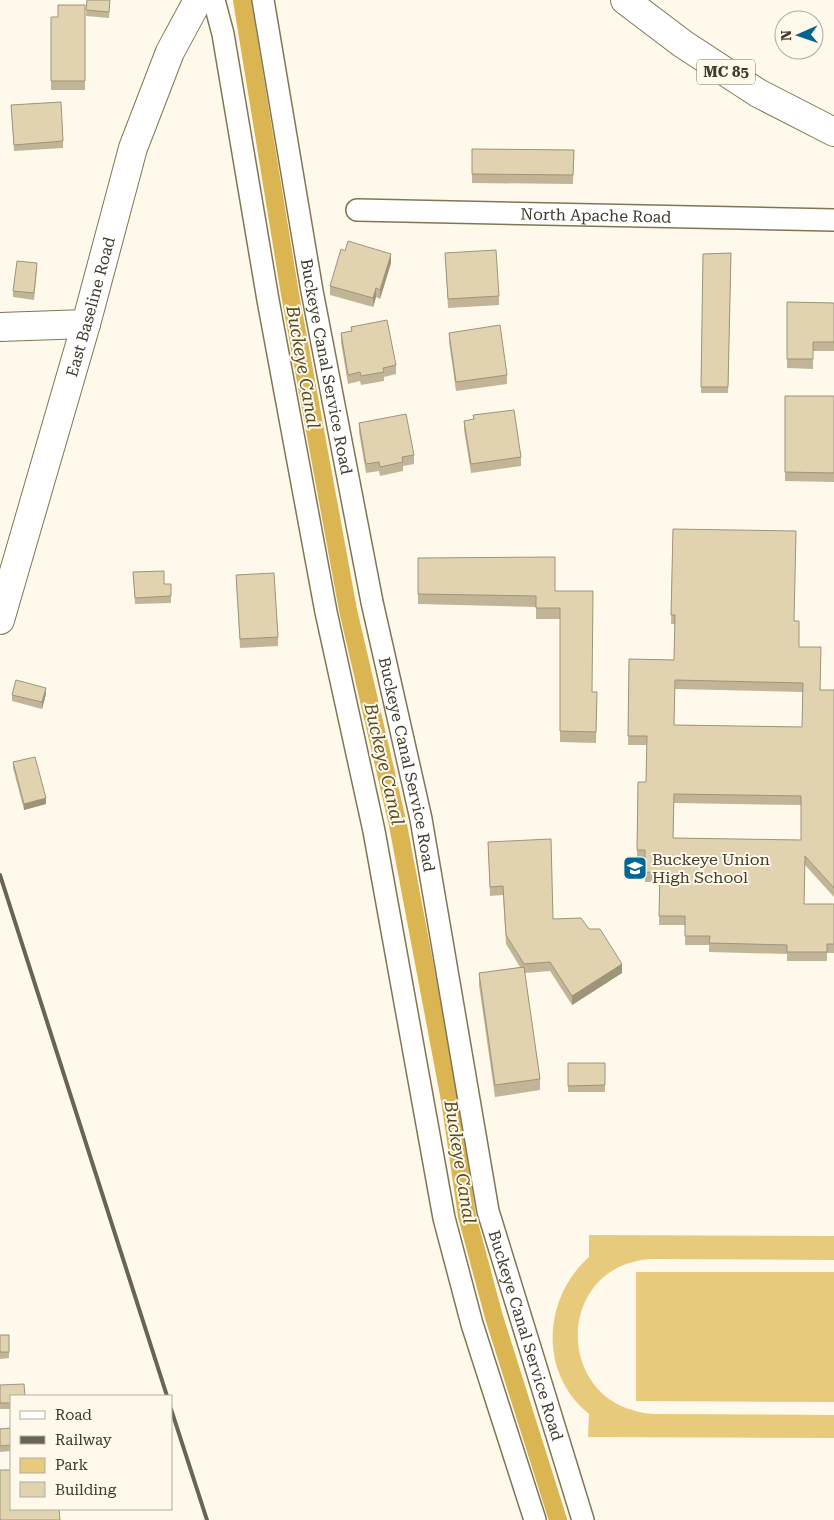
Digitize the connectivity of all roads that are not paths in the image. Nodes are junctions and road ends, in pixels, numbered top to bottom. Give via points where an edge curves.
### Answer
1 (198, 0) edge
2 (214, 0) edge
3 (263, 0) edge
4 (625, 0) edge
5 (834, 132) edge
6 (357, 210) dead end
7 (834, 220) edge
8 (86, 324) junction
9 (0, 327) edge
10 (0, 620) edge
11 (534, 1520) edge
12 (583, 1520) edge

1 - 8 main road, East Baseline Road via 170,52 133,148
2 - 11 street via 223,34 326,612 374,831 444,1218 472,1324
3 - 12 street, Buckeye Canal Service Road via 312,291 370,592 421,819 488,1211
4 - 5 main road, MC 85 via 683,44 758,93
6 - 7 street, North Apache Road
8 - 9 main road
8 - 10 main road, East Baseline Road

